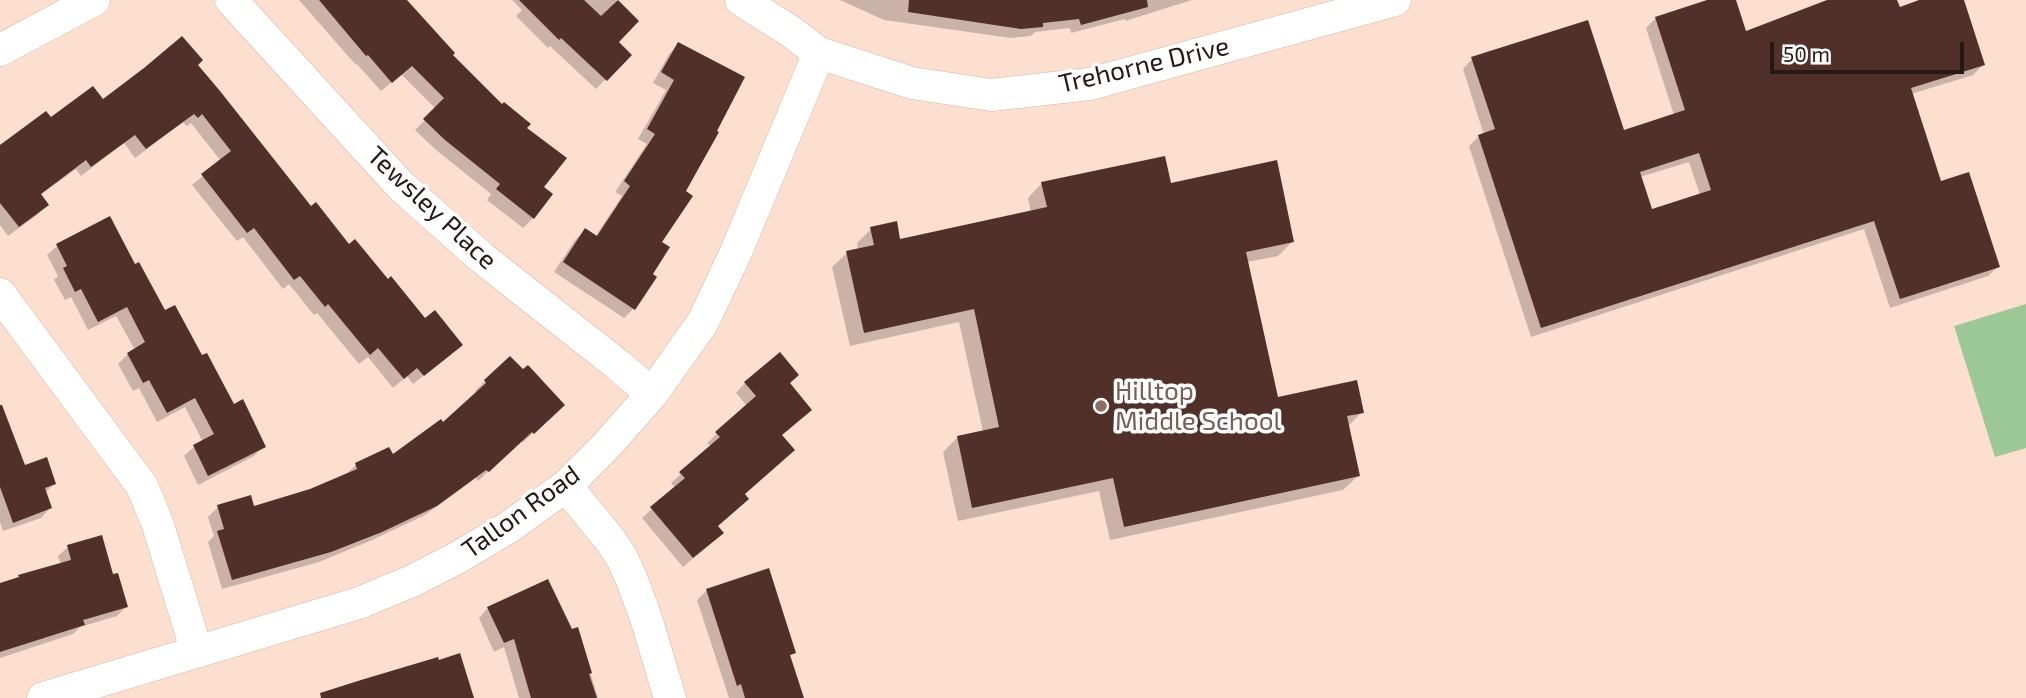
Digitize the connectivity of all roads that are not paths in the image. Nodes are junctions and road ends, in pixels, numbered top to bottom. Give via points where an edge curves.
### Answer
1 (94, 0) edge
2 (231, 0) edge
3 (741, 0) edge
4 (1395, 0) edge
5 (0, 50) edge
6 (819, 53) junction
7 (0, 294) edge
8 (652, 394) junction
9 (566, 486) junction
10 (197, 652) junction
11 (43, 698) edge
12 (670, 698) edge

1 - 5 street
2 - 8 street, Tewsley Place via 401,186 482,258
3 - 6 street, Trehorne Drive
4 - 6 street, Trehorne Drive via 1090,83 990,95 912,83
6 - 8 street, Tallon Road via 703,322
7 - 10 street via 142,486
8 - 9 street, Tallon Road
9 - 10 street, Tallon Road via 509,527 412,581 359,603
9 - 12 street via 622,558
10 - 11 street, Tallon Road

